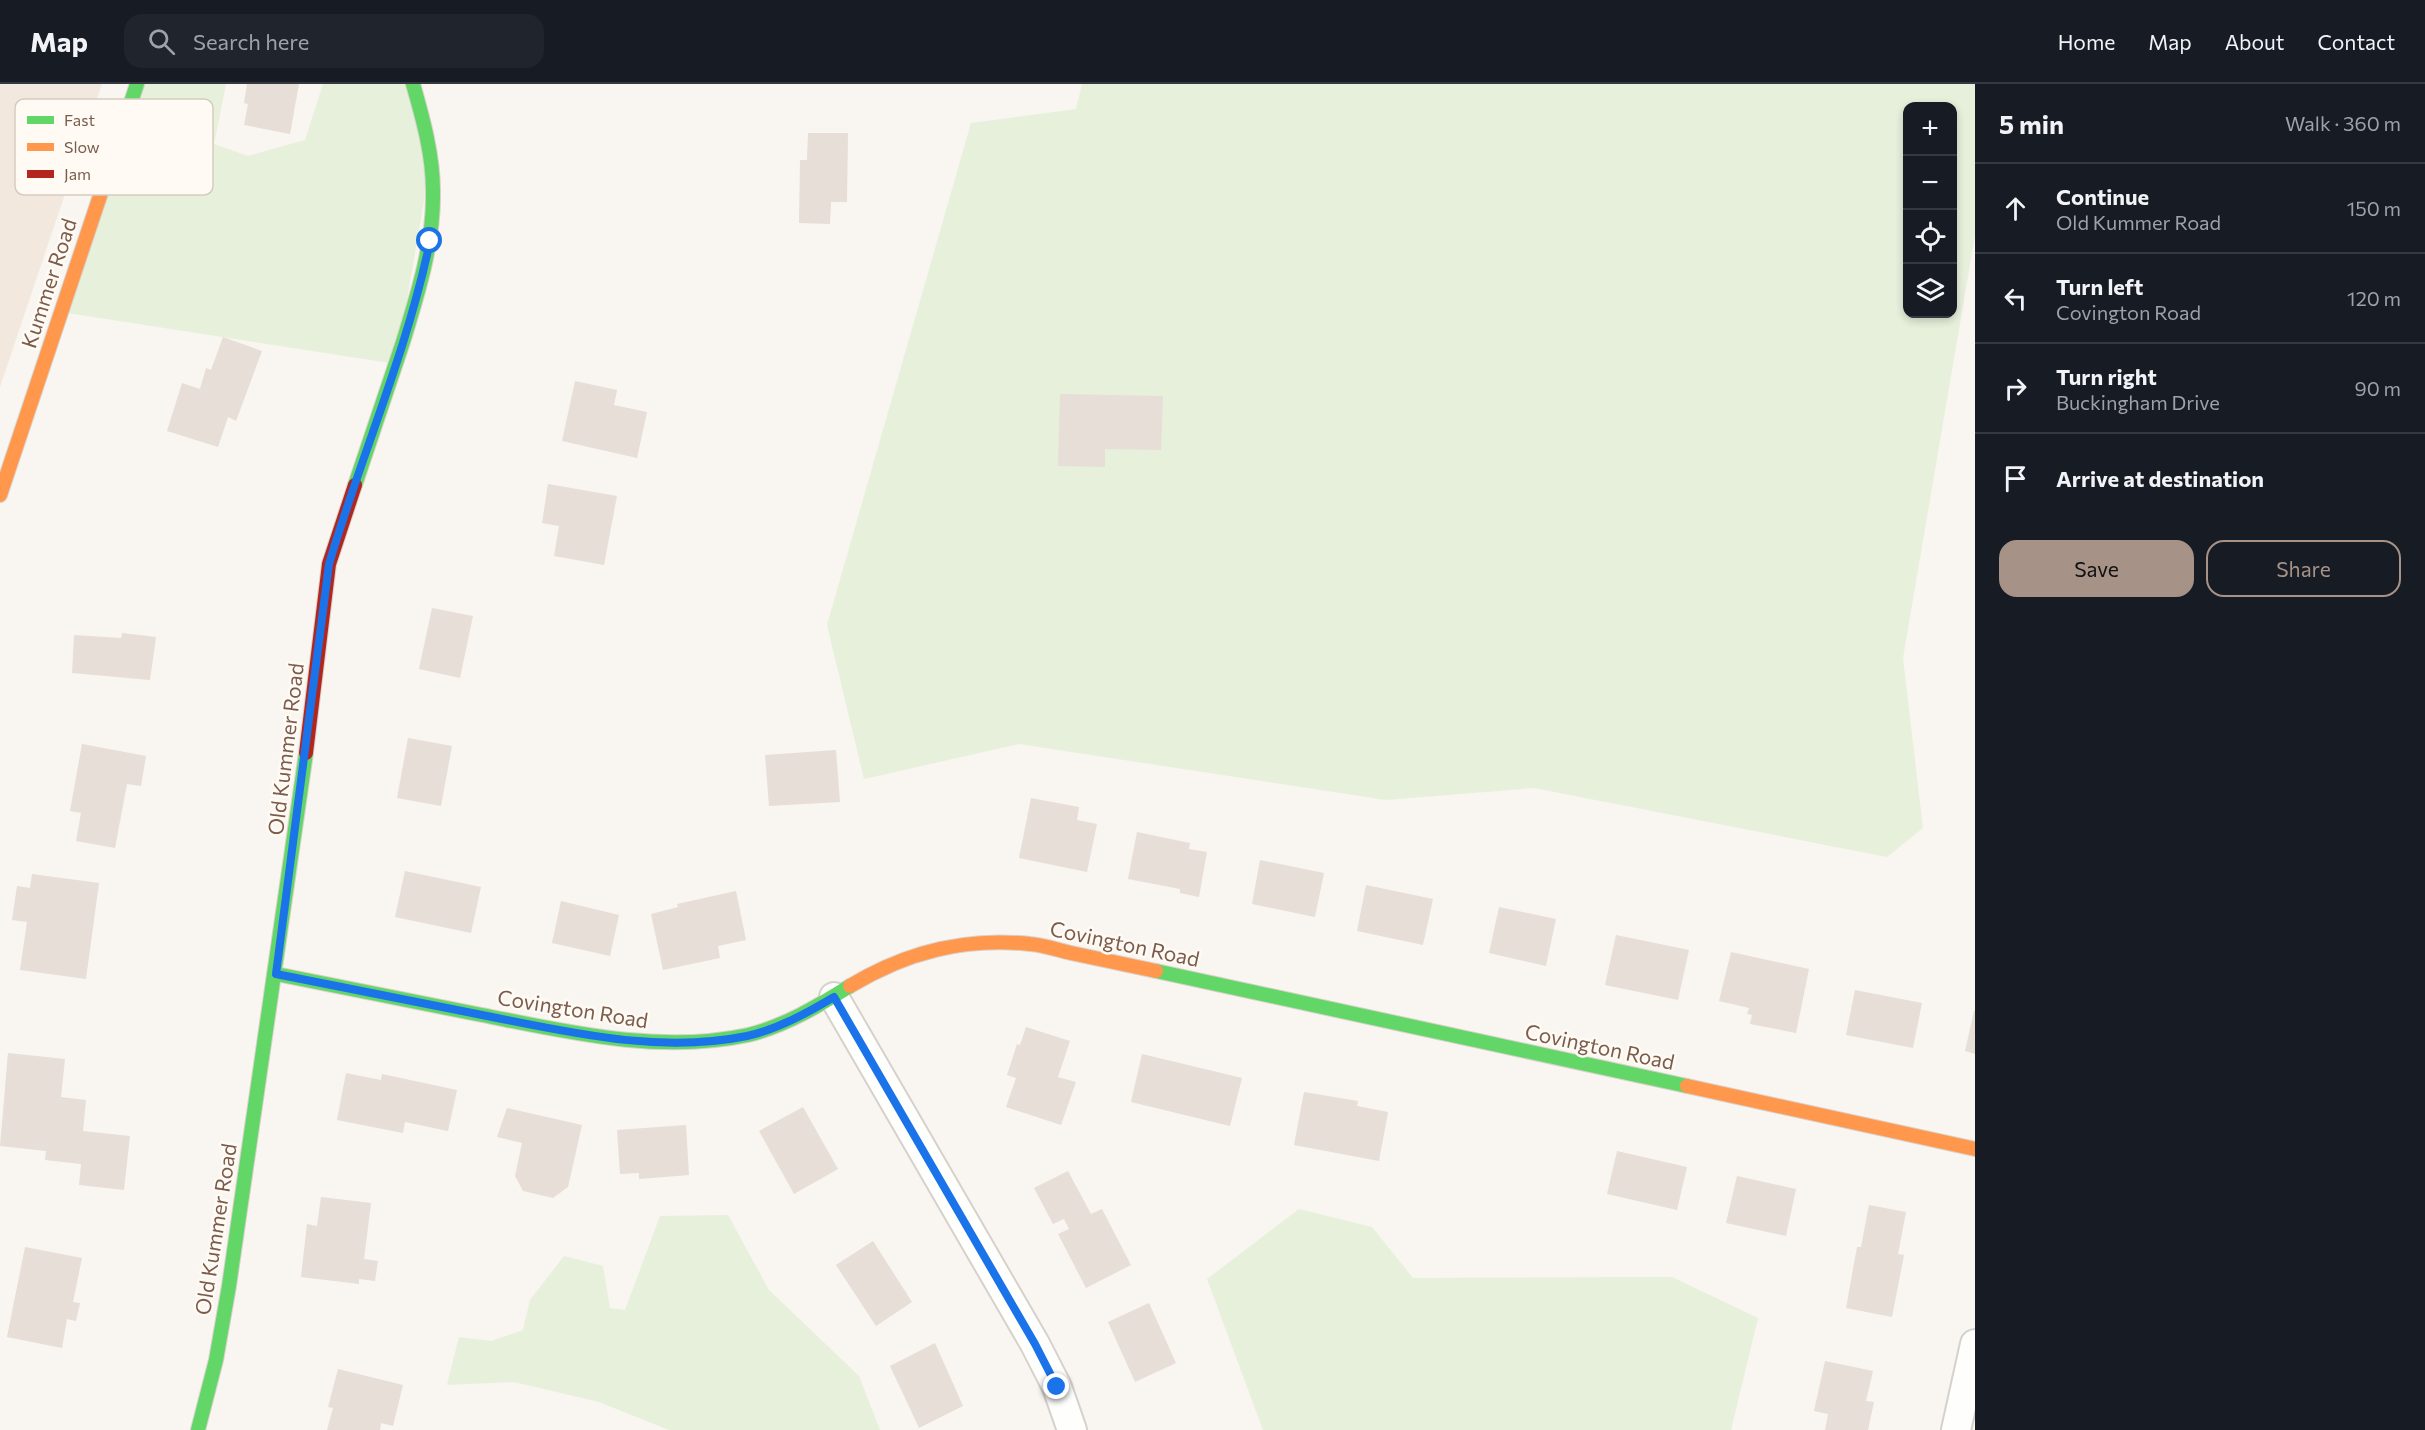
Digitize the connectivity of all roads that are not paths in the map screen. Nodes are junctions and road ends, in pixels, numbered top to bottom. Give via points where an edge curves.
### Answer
1 (137, 84) edge
2 (413, 84) edge
3 (132, 99) edge
4 (100, 195) edge
5 (0, 495) edge
6 (276, 974) junction
7 (834, 997) junction
8 (1975, 1149) edge
9 (1975, 1344) edge
10 (198, 1430) edge
11 (1072, 1430) edge
12 (1956, 1430) edge

1 - 3 street, Kummer Road
2 - 6 street, Old Kummer Road via 431,160 430,241 390,385 329,564
4 - 5 street, Kummer Road
6 - 7 street, Covington Road via 584,1035 657,1043 748,1035 804,1014
6 - 10 street, Old Kummer Road via 224,1309
7 - 8 street, Covington Road via 896,961 927,950 992,942 1031,944
7 - 11 street via 1035,1344 1057,1387
9 - 12 street

